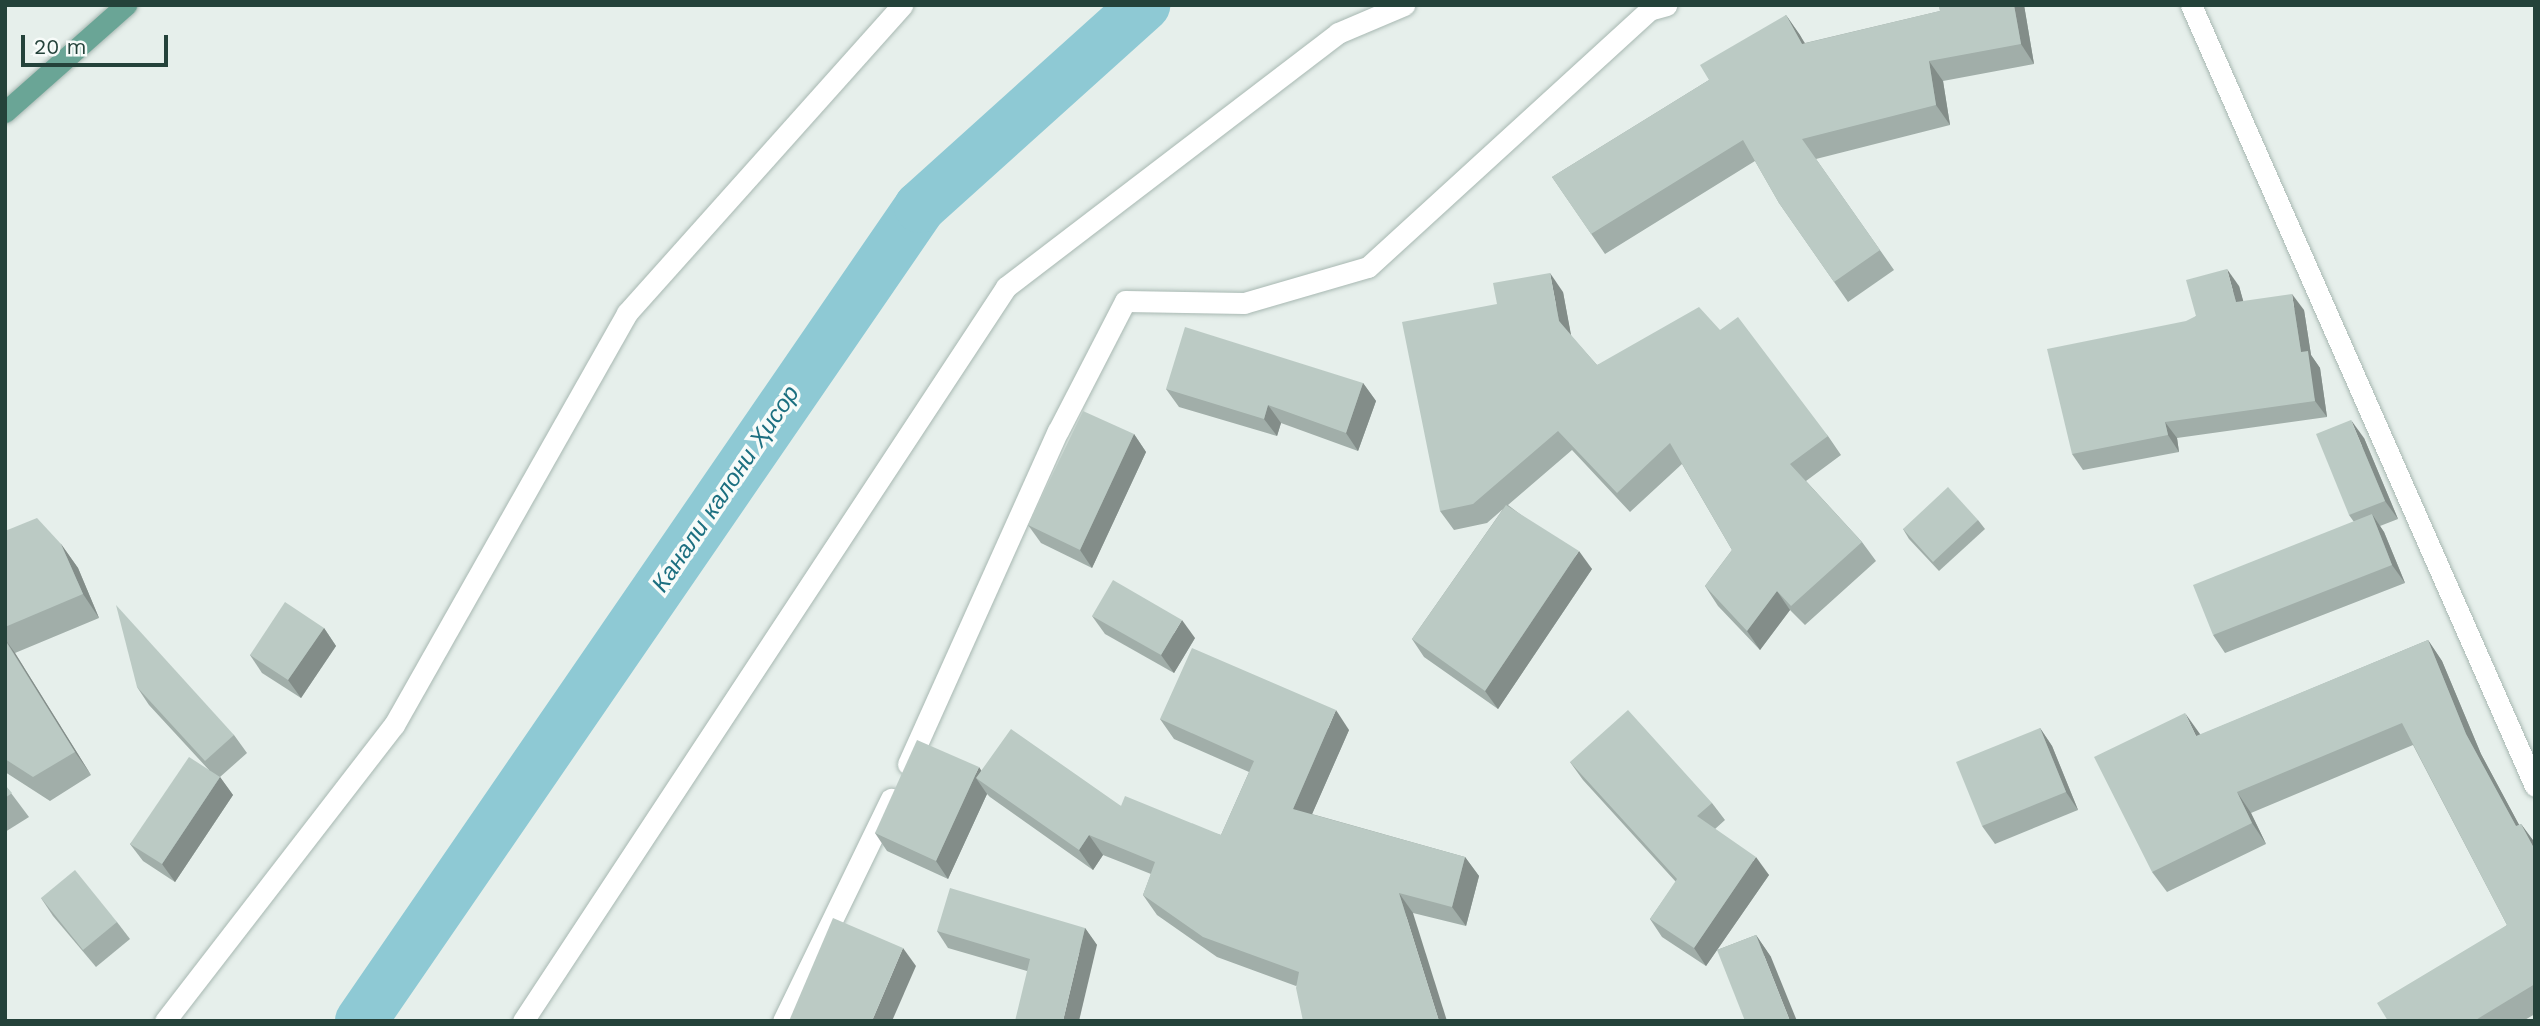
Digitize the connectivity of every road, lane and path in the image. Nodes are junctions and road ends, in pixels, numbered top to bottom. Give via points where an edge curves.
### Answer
1 (126, 5) edge
2 (902, 5) edge
3 (1404, 5) edge
4 (1666, 5) edge
5 (2191, 5) edge
6 (5, 112) edge
7 (2535, 786) edge
8 (165, 1021) edge
9 (523, 1021) edge
10 (783, 1021) edge

1 - 6 main road
2 - 8 street via 627,313 394,725
3 - 9 street via 1338,33 1006,287
4 - 10 street via 1649,10 1367,267 1244,303 1125,302 1058,431 937,704
5 - 7 street

